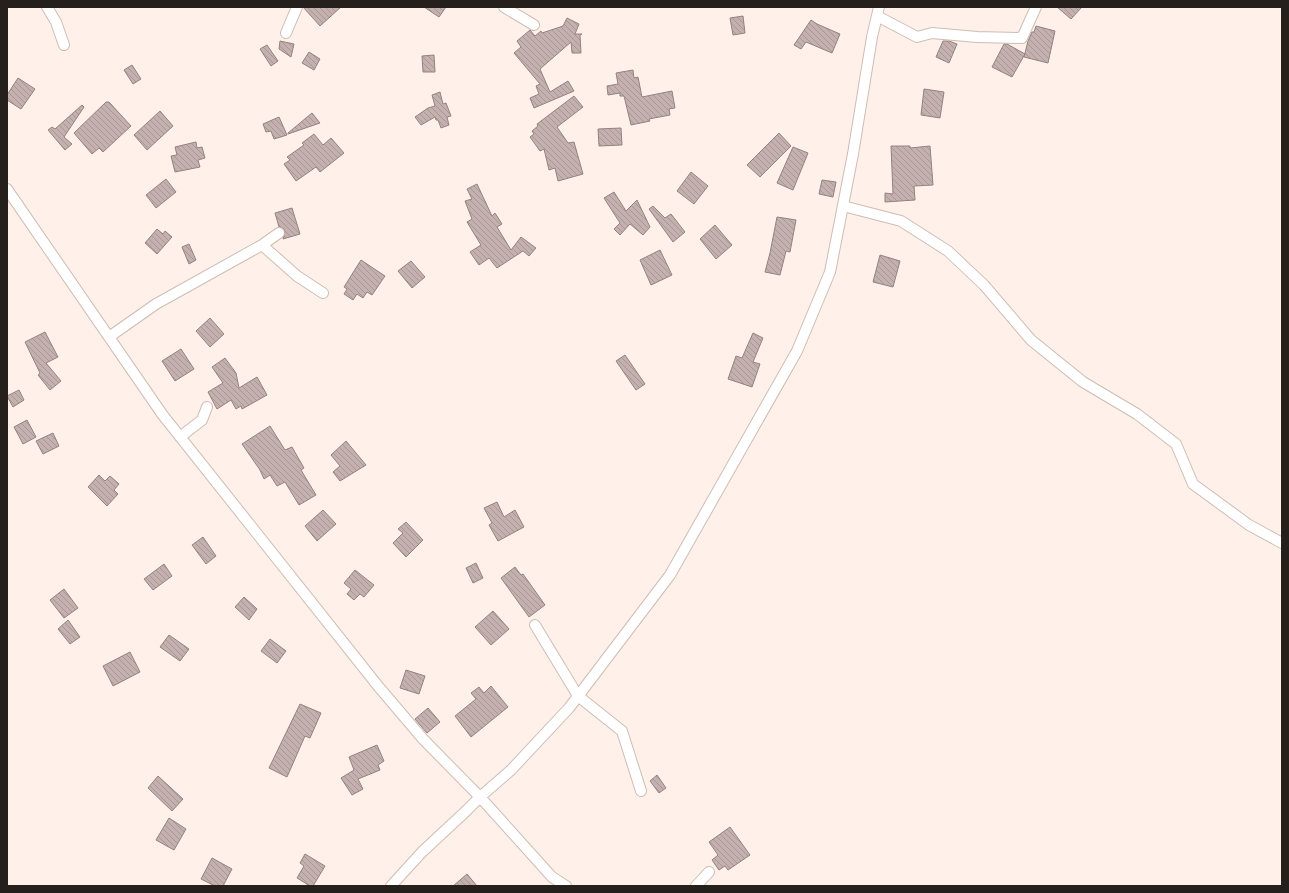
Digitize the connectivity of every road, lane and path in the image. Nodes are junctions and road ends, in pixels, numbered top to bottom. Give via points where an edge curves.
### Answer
1 (46, 7) edge
2 (297, 7) edge
3 (504, 7) edge
4 (1036, 7) edge
5 (878, 12) edge
6 (534, 25) dead end
7 (286, 33) dead end
8 (64, 45) dead end
9 (7, 189) edge
10 (843, 206) junction
11 (279, 233) dead end
12 (262, 245) junction
13 (323, 293) dead end
14 (109, 337) junction
15 (207, 407) dead end
16 (180, 437) junction
17 (1282, 543) edge
18 (535, 625) dead end
19 (578, 696) junction
20 (641, 791) dead end
21 (480, 796) junction
22 (709, 872) dead end
23 (391, 886) edge
24 (566, 886) edge
25 (696, 886) edge

1 - 8 street via 56,22
2 - 7 street
3 - 6 street
4 - 5 street via 1022,38 932,33 916,37
5 - 10 street
9 - 14 street
10 - 17 street via 901,221 948,250 984,285 1031,340 1083,382 1137,414 1176,444 1194,484 1249,525
10 - 19 street via 830,272 797,351 670,575
11 - 12 street
12 - 13 street via 297,276
12 - 14 street via 156,304
14 - 16 street
15 - 16 street via 202,420
16 - 21 street via 378,686 423,739
18 - 19 street
19 - 20 street via 622,730
19 - 21 street via 511,770
21 - 23 street
21 - 24 street via 552,877
22 - 25 street

